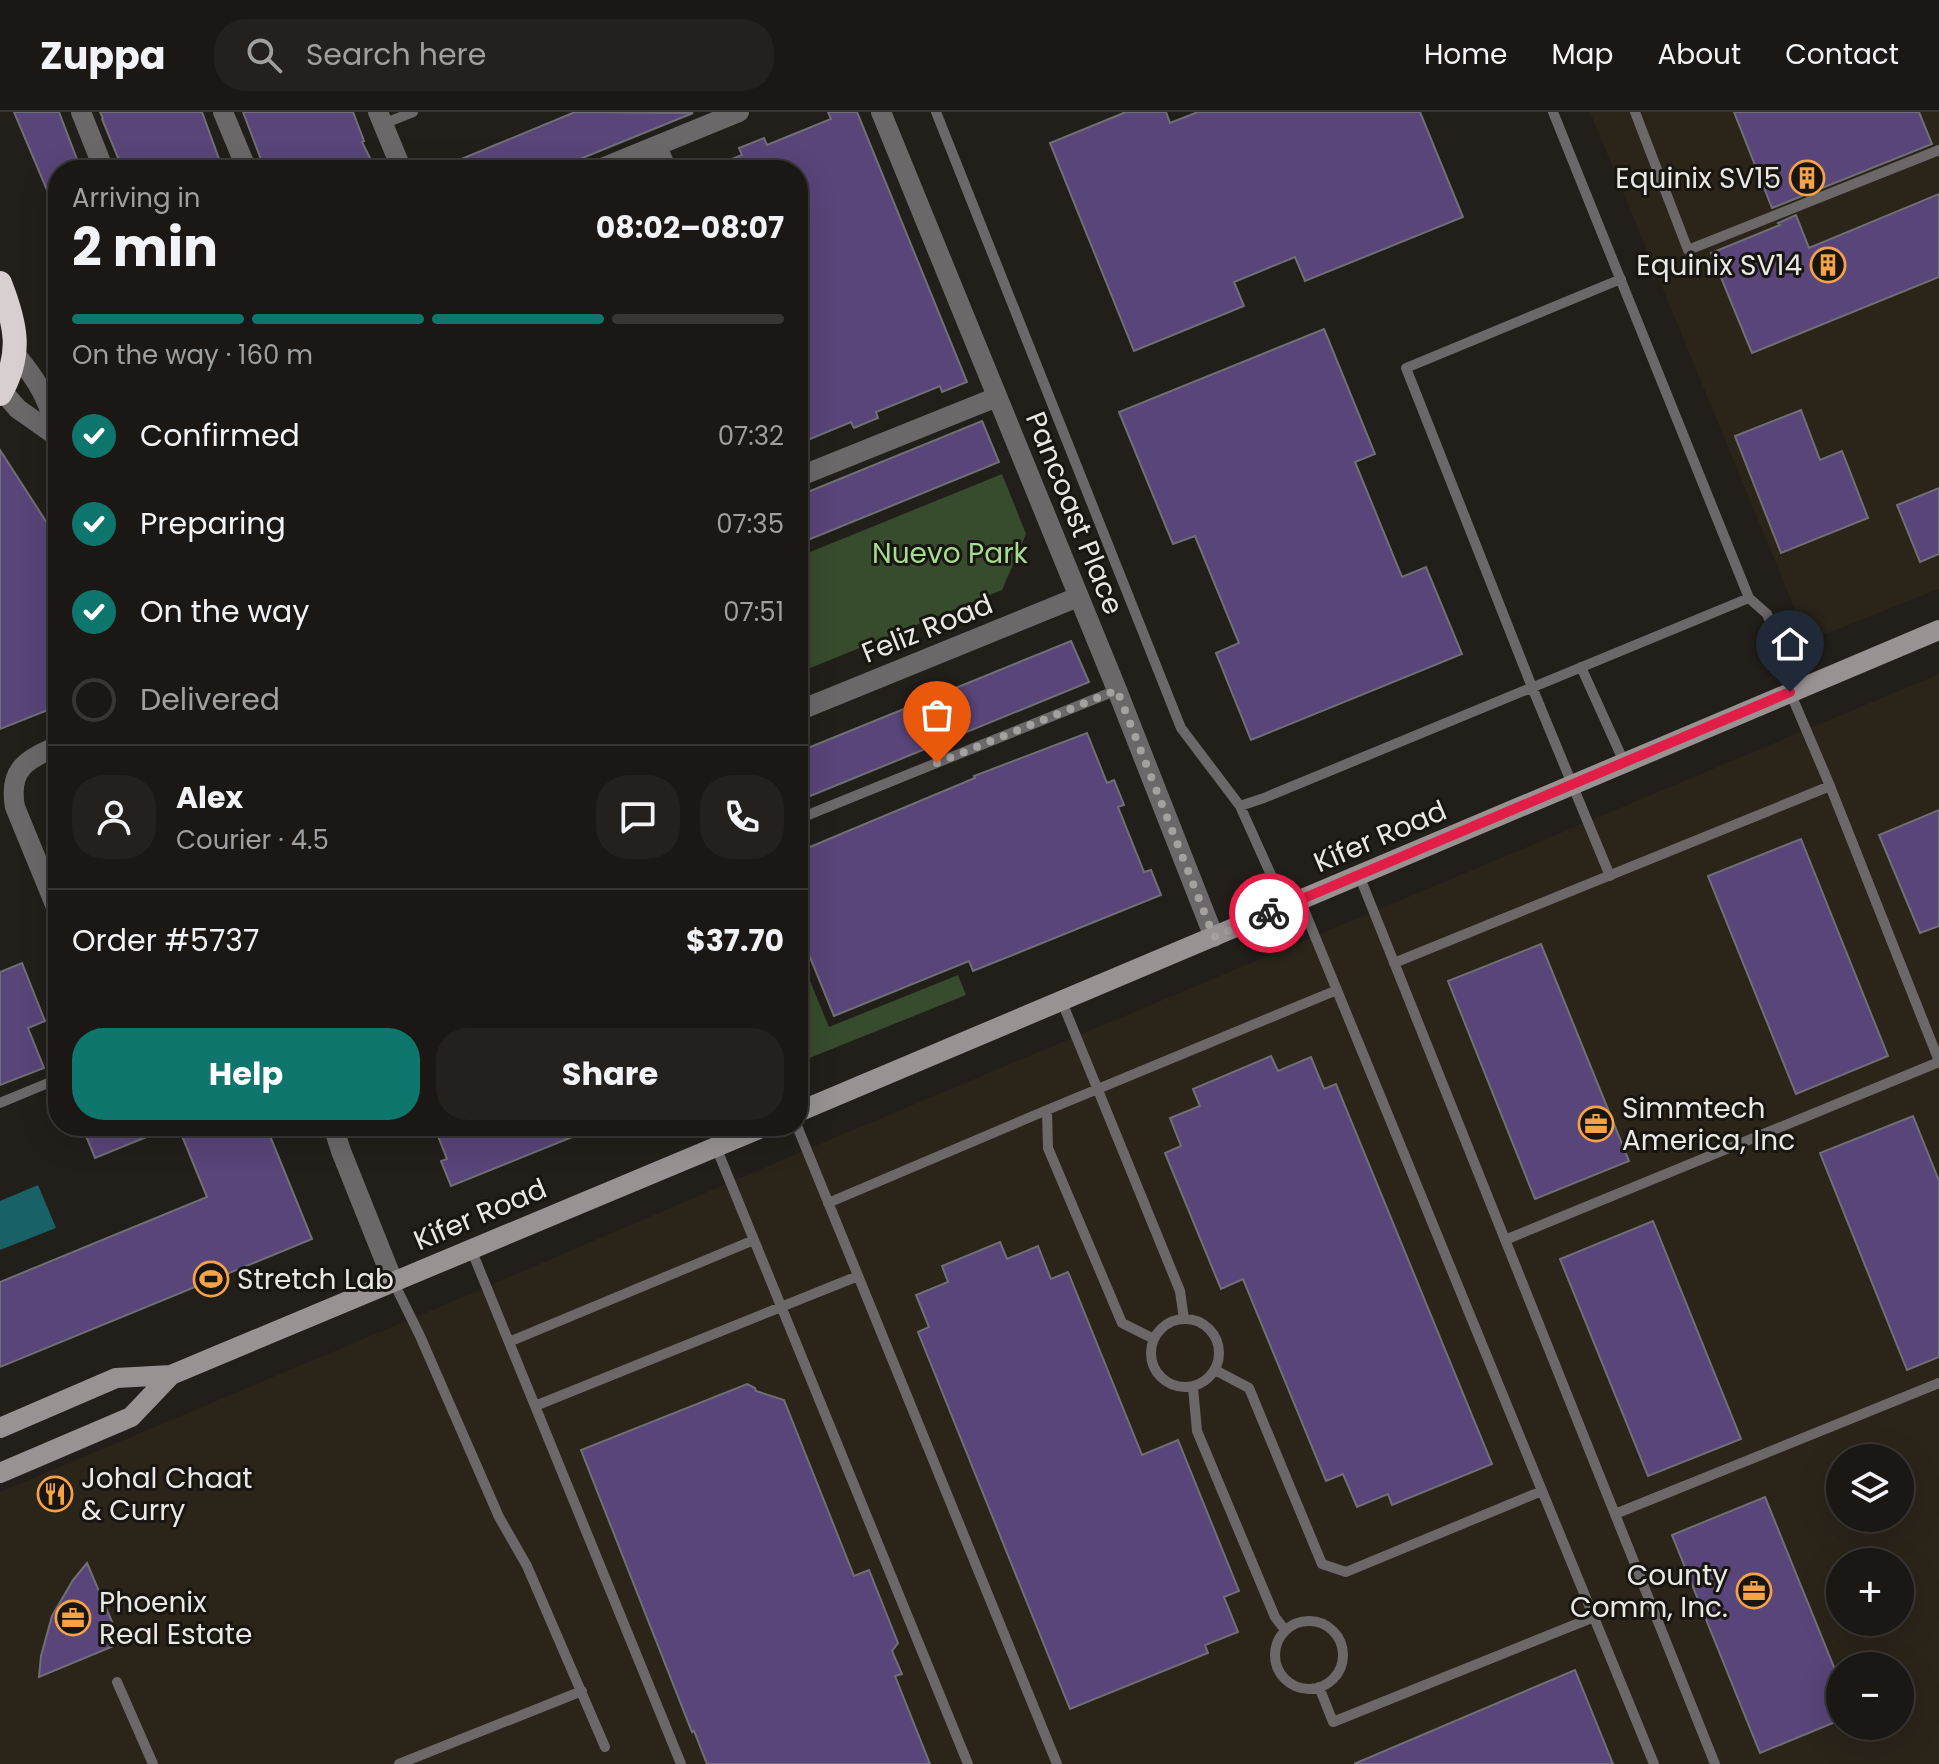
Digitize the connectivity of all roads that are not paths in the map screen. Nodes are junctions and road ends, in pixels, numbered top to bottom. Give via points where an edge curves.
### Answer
1 (81, 112) edge
2 (223, 112) edge
3 (413, 112) edge
4 (739, 112) edge
5 (881, 112) edge
6 (936, 112) edge
7 (1553, 112) edge
8 (1635, 112) edge
9 (380, 118) edge
10 (657, 146) junction
11 (1939, 150) edge
12 (100, 160) edge
13 (243, 160) edge
14 (398, 160) edge
15 (622, 160) edge
16 (663, 160) edge
17 (1621, 279) junction
18 (0, 283) edge
19 (15, 354) junction
20 (1, 392) edge
21 (997, 397) junction
22 (48, 406) edge
23 (48, 433) edge
24 (808, 473) edge
25 (1078, 597) junction
26 (1749, 598) junction
27 (1939, 630) edge
28 (1581, 667) junction
29 (1532, 687) junction
30 (1117, 690) junction
31 (1794, 691) junction
32 (808, 707) edge
33 (48, 750) edge
34 (1624, 762) junction
35 (1572, 784) junction
36 (1830, 786) junction
37 (6, 792) edge
38 (1240, 806) junction
39 (808, 815) edge
40 (1359, 875) junction
41 (1610, 876) junction
42 (48, 888) edge
43 (1293, 903) junction
44 (1214, 937) junction
45 (1394, 963) junction
46 (1337, 990) junction
47 (1062, 1002) junction
48 (1939, 1062) edge
49 (48, 1083) edge
50 (1097, 1089) junction
51 (0, 1103) edge
52 (808, 1108) edge
53 (1047, 1110) junction
54 (336, 1136) edge
55 (742, 1136) edge
56 (801, 1136) edge
57 (716, 1147) junction
58 (828, 1203) junction
59 (754, 1240) junction
60 (1505, 1240) junction
61 (471, 1249) junction
62 (858, 1276) junction
63 (393, 1281) junction
64 (781, 1307) junction
65 (1184, 1319) junction
66 (1154, 1339) junction
67 (509, 1342) junction
68 (1215, 1370) junction
69 (171, 1375) junction
70 (1939, 1383) edge
71 (1193, 1387) junction
72 (535, 1406) junction
73 (0, 1428) edge
74 (0, 1473) edge
75 (1542, 1491) junction
76 (1615, 1514) junction
77 (1594, 1617) junction
78 (1285, 1630) junction
79 (117, 1682) dead end
80 (1319, 1687) junction
81 (582, 1691) junction
82 (605, 1747) dead end
83 (153, 1764) edge
84 (399, 1764) edge
85 (681, 1764) edge
86 (968, 1764) edge
87 (1057, 1764) edge
88 (1654, 1764) edge
89 (1715, 1764) edge

1 - 12 street
2 - 13 street
3 - 9 lane
4 - 10 street
5 - 21 street, Pancoast Place
6 - 38 lane via 1181,728
7 - 17 lane
8 - 11 lane via 1688,250
9 - 14 street
10 - 15 street
10 - 16 street
17 - 26 lane
17 - 29 lane via 1406,368
18 - 19 highway via 12,314
19 - 20 highway
19 - 22 street via 34,375
20 - 23 street
21 - 24 street
21 - 25 street, Pancoast Place
25 - 30 street, Pancoast Place
25 - 32 street, Feliz Road
26 - 28 lane
26 - 31 lane via 1767,614
27 - 31 main road, Kifer Road
28 - 29 lane
28 - 34 lane
29 - 35 lane
29 - 38 lane
30 - 39 lane
30 - 44 street, Pancoast Place
31 - 34 main road, Kifer Road
31 - 36 lane
33 - 37 street via 22,766
34 - 35 main road, Kifer Road
35 - 40 main road, Kifer Road
35 - 41 lane
36 - 41 lane
36 - 48 lane
37 - 42 street
38 - 43 lane
40 - 43 main road, Kifer Road
40 - 45 lane
41 - 45 lane
43 - 44 main road, Kifer Road
43 - 46 lane
44 - 47 main road, Kifer Road
45 - 60 lane
46 - 50 lane
46 - 75 lane
47 - 50 lane
47 - 52 main road, Kifer Road
48 - 60 lane
49 - 51 lane
50 - 53 lane
50 - 65 lane via 1180,1291
53 - 58 lane
53 - 66 lane via 1048,1148 1122,1323
54 - 63 street
55 - 57 main road, Kifer Road
56 - 58 lane
57 - 59 lane
57 - 61 main road, Kifer Road
58 - 62 lane
59 - 64 lane
59 - 67 lane
60 - 76 lane
61 - 63 main road, Kifer Road
61 - 67 lane
62 - 64 lane
62 - 87 lane
63 - 69 main road, Kifer Road
63 - 81 lane
64 - 72 lane
64 - 86 lane
65 - 66 lane via 1166,1325
65 - 68 lane via 1212,1331 1220,1350
66 - 71 lane via 1152,1360 1162,1379
67 - 72 lane
68 - 71 lane
68 - 75 lane via 1249,1388 1322,1564 1346,1572
69 - 73 main road, Kifer Road via 116,1378
69 - 74 main road, Kifer Road via 131,1417
70 - 76 lane
71 - 78 lane via 1197,1431
72 - 85 lane
75 - 77 lane
76 - 89 lane
77 - 80 lane via 1333,1722
77 - 88 lane
78 - 80 lane via 1275,1650 1280,1672 1297,1687
78 - 80 lane via 1318,1622 1337,1635 1341,1666 1329,1683
79 - 83 lane
81 - 82 lane
81 - 84 lane

